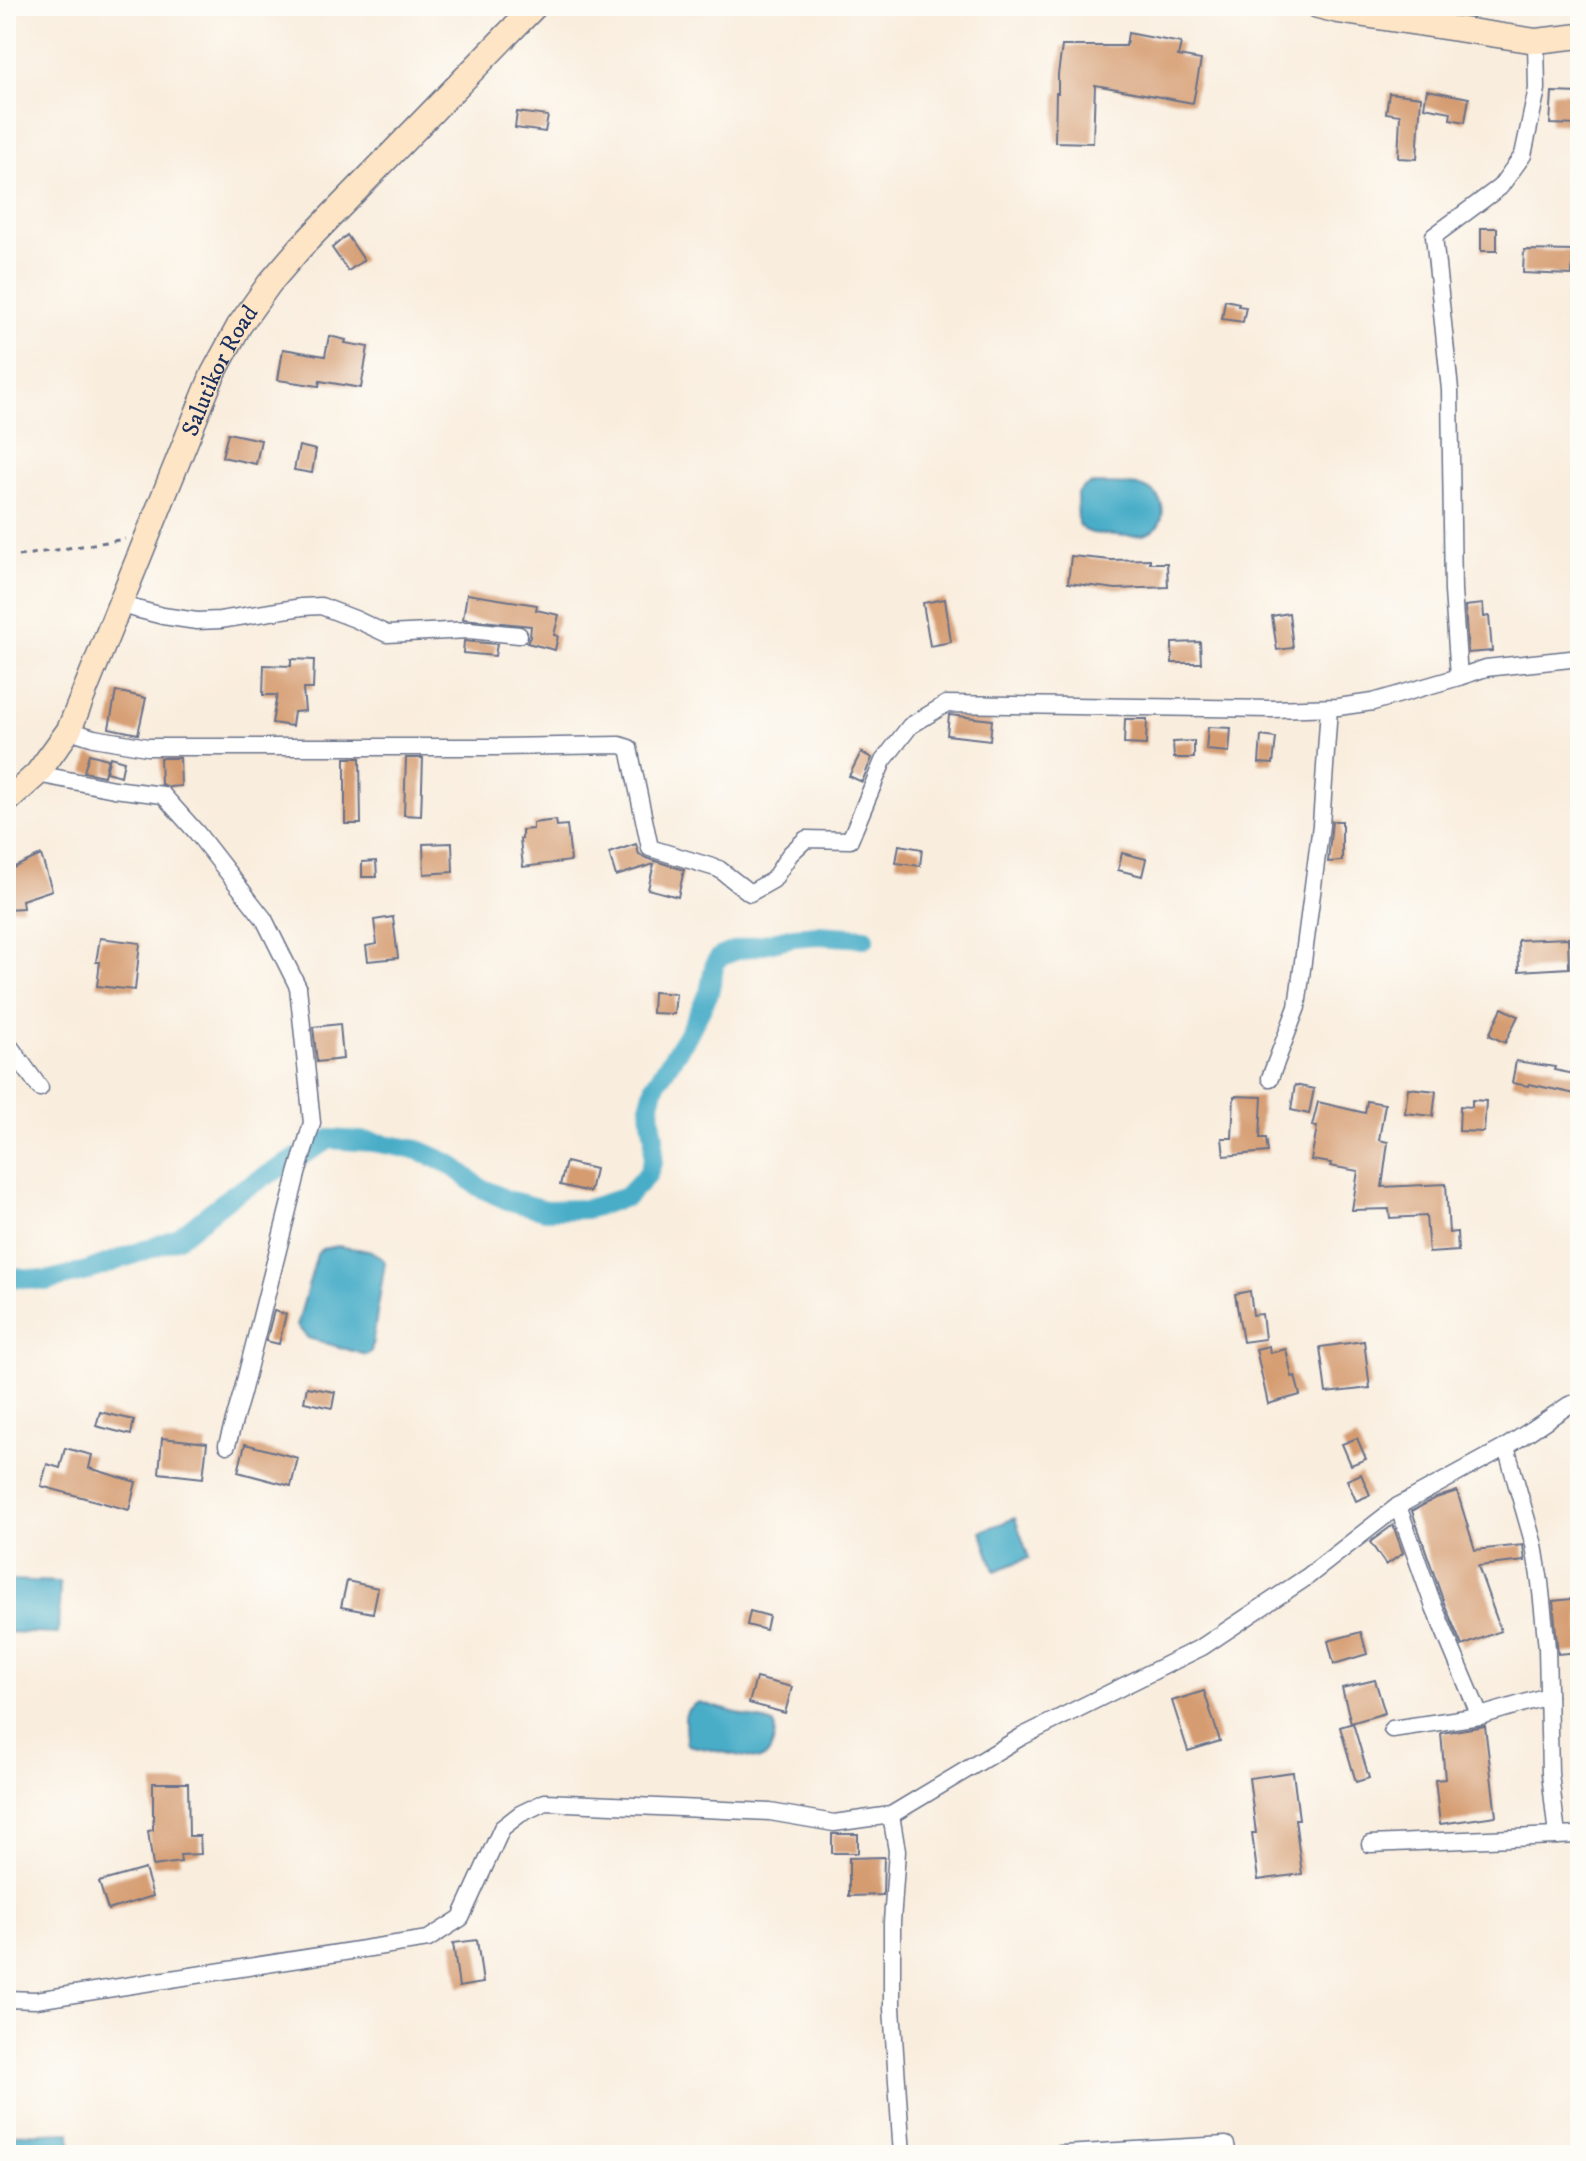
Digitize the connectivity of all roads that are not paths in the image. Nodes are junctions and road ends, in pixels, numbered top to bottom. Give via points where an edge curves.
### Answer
1 (535, 6) edge
2 (1318, 6) edge
3 (1580, 36) edge
4 (1536, 41) junction
5 (121, 605) junction
6 (519, 635) dead end
7 (1580, 658) edge
8 (1459, 677) junction
9 (1329, 708) junction
10 (69, 730) junction
11 (37, 774) junction
12 (6, 802) edge
13 (6, 1041) edge
14 (1270, 1078) dead end
15 (40, 1088) dead end
16 (1580, 1401) edge
17 (227, 1445) dead end
18 (1506, 1447) junction
19 (1398, 1506) junction
20 (1548, 1696) junction
21 (1480, 1716) junction
22 (1392, 1729) dead end
23 (891, 1815) junction
24 (1580, 1835) edge
25 (1557, 1836) junction
26 (1370, 1844) dead end
27 (6, 1999) edge
28 (902, 2155) edge
29 (1045, 2155) edge
30 (1228, 2155) edge

1 - 5 main road, Salutikor Road via 300,248 239,326 213,374
2 - 4 main road
3 - 4 main road
4 - 8 street via 1537,89 1523,155 1500,187 1434,236 1450,390
5 - 6 street via 197,621 321,606 387,634 469,630
5 - 10 main road, Salutikor Road
7 - 8 street via 1486,668
8 - 9 street via 1373,702
9 - 10 street via 946,704 910,726 883,761 850,840 806,839 773,880 750,893 719,869 650,848 629,748 620,745 147,747
9 - 14 street via 1321,825 1297,1007
10 - 11 main road, Salutikor Road
11 - 12 main road, Salutikor Road
11 - 17 street via 163,795 264,919 298,987 312,1123
13 - 15 street
16 - 18 street
18 - 19 street
18 - 20 street via 1534,1545
19 - 21 street
19 - 23 street via 1307,1577 1202,1647 1021,1737
20 - 21 street
20 - 25 street
21 - 22 street
23 - 27 street via 834,1823 770,1812 545,1802 502,1828 461,1918 428,1939 36,2000
23 - 28 street via 897,1851 892,2008
24 - 25 street
25 - 26 street
29 - 30 street via 1226,2145

